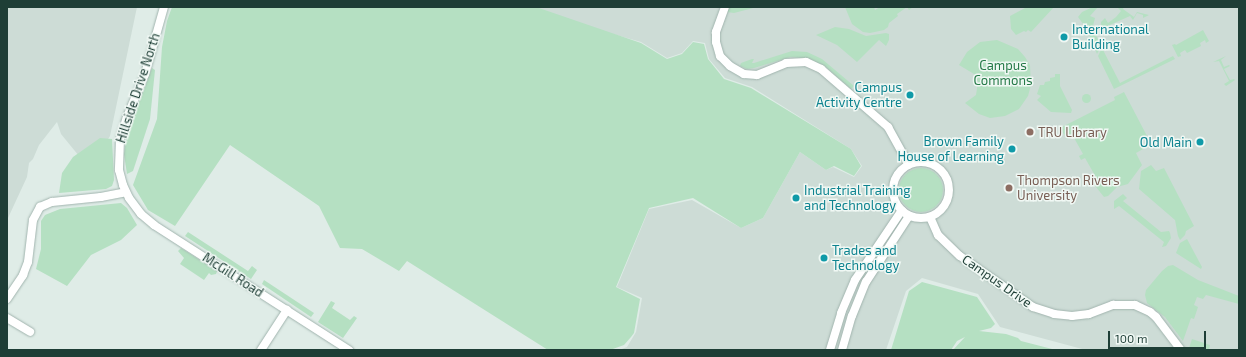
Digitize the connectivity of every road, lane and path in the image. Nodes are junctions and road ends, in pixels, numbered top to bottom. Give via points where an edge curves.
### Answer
1 (164, 7) edge
2 (725, 7) edge
3 (909, 165) junction
4 (126, 192) junction
5 (902, 210) junction
6 (909, 216) junction
7 (930, 217) junction
8 (7, 299) edge
9 (287, 310) junction
10 (7, 318) edge
11 (30, 332) dead end
12 (261, 350) edge
13 (349, 350) edge
14 (830, 350) edge
15 (842, 350) edge
16 (1181, 350) edge

1 - 4 street, Hillside Drive North via 145,74 120,139 119,170
2 - 3 street via 716,32 716,42 720,56 730,66 744,74 757,75 786,63 806,62 821,69 888,127
3 - 5 street via 899,174 894,186 895,199
3 - 7 street via 926,163 938,168 947,178 949,187 946,203
4 - 8 street via 50,202 39,208 33,220 26,269
4 - 9 street, McGill Road via 137,210 150,222
5 - 6 street
5 - 14 street via 856,280 841,313
6 - 7 street
6 - 15 street via 866,282
7 - 16 street, Campus Drive via 938,235 960,256 1033,307 1054,314 1072,316 1089,314 1113,305 1135,305 1156,317
9 - 12 street
9 - 13 street, McGill Road
10 - 11 street

